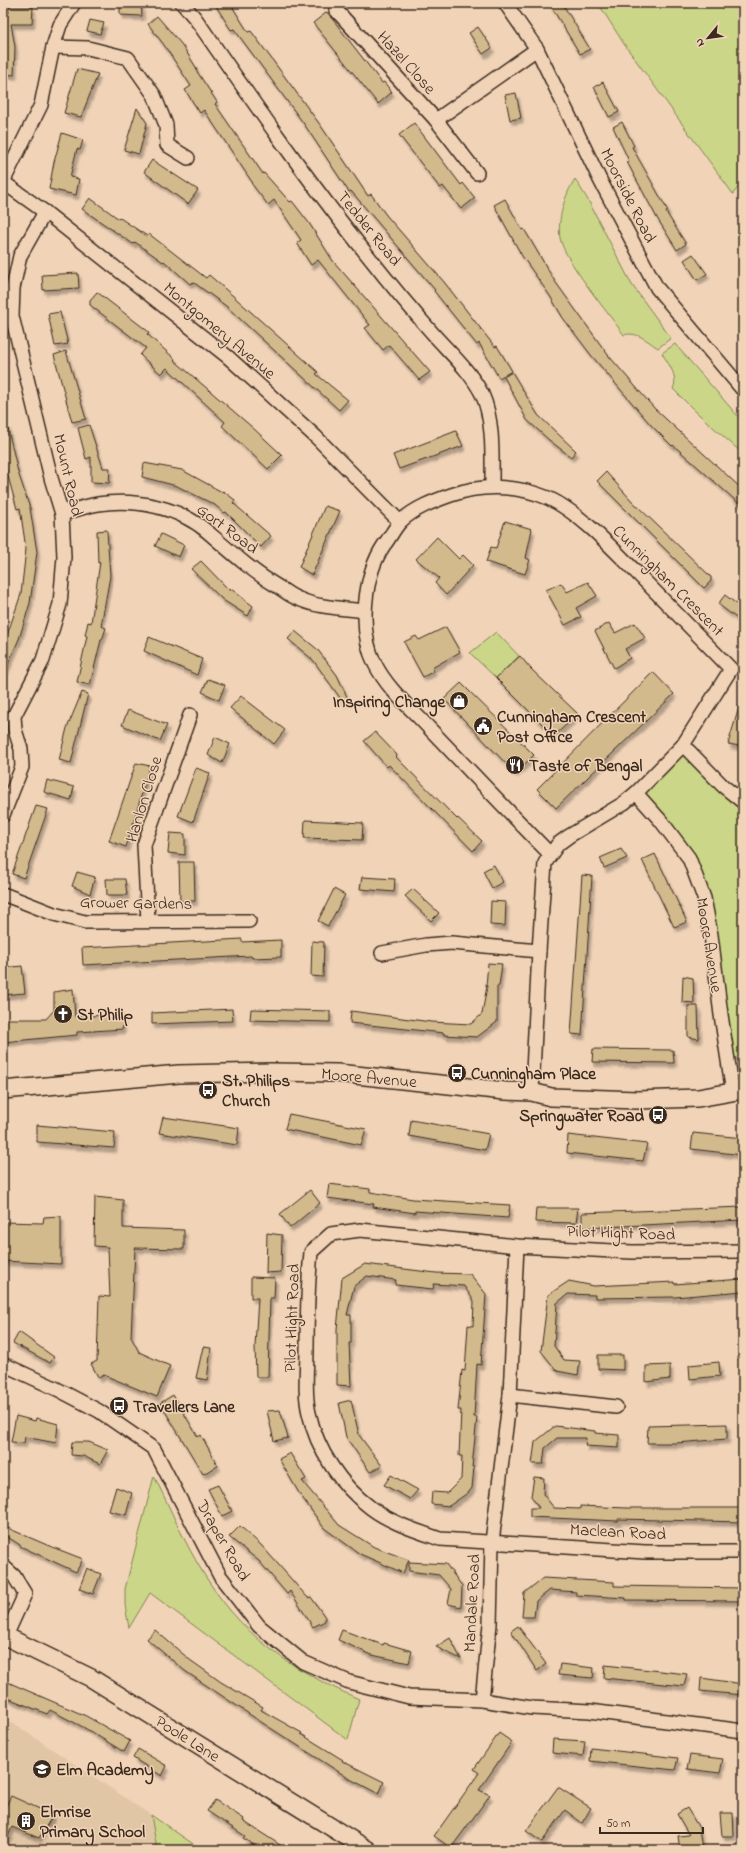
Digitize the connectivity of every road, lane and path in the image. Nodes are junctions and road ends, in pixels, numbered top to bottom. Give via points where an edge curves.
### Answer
1 (74, 3) edge
2 (182, 3) edge
3 (505, 3) edge
4 (336, 10) dead end
5 (54, 47) junction
6 (537, 49) junction
7 (436, 120) junction
8 (188, 158) dead end
9 (477, 174) dead end
10 (3, 182) edge
11 (45, 212) junction
12 (743, 390) edge
13 (492, 486) junction
14 (62, 514) junction
15 (400, 522) junction
16 (364, 611) junction
17 (737, 668) edge
18 (190, 715) dead end
19 (9, 718) edge
20 (683, 745) junction
21 (636, 793) junction
22 (743, 802) edge
23 (3, 815) edge
24 (550, 854) junction
25 (3, 894) edge
26 (148, 921) junction
27 (249, 921) dead end
28 (539, 950) junction
29 (382, 953) dead end
30 (3, 1090) edge
31 (532, 1092) junction
32 (738, 1092) edge
33 (517, 1246) junction
34 (743, 1251) edge
35 (3, 1364) edge
36 (510, 1395) junction
37 (616, 1407) dead end
38 (492, 1542) junction
39 (743, 1552) edge
40 (3, 1566) edge
41 (4, 1635) edge
42 (482, 1700) junction
43 (743, 1731) edge
44 (368, 1850) edge

1 - 5 street via 60,25
2 - 13 street, Tedder Road via 312,185 369,258 464,366 482,395 489,421
3 - 6 street, Moorside Road
4 - 7 street, Hazel Close
5 - 8 street via 88,48 128,58 154,95 166,126 167,144
5 - 10 street via 41,105
6 - 7 street, Hazel Close
6 - 12 street, Moorside Road via 600,180 657,288
7 - 9 street, Hazel Close
10 - 11 street, Montgomery Avenue
11 - 14 street, Mount Road via 20,256 13,288 12,316
11 - 15 street, Montgomery Avenue via 228,357 316,437
13 - 15 street, Cunningham Crescent via 461,491 423,505
13 - 17 street, Cunningham Crescent via 531,492 564,507 614,550
14 - 16 street, Gort Road via 97,504 127,502 181,515 207,531 236,558 261,576 298,599 324,606
14 - 19 street, Mount Road via 64,557 60,604 43,660
15 - 16 street, Cunningham Crescent via 380,552
16 - 24 street, Cunningham Crescent via 367,639 374,663 395,694
17 - 20 street, Cunningham Crescent
18 - 26 street, Hanlon Close via 144,845
19 - 23 street, Mount Road via 21,749 22,768
20 - 21 street, Cunningham Crescent
20 - 22 street via 723,786
21 - 24 street, Cunningham Crescent via 569,836
21 - 32 street, Moore Avenue via 689,858 704,898 719,1001
24 - 28 street via 545,864
25 - 26 street, Grower Gardens via 54,914 85,922
26 - 27 street, Grower Gardens
28 - 29 street via 452,942
28 - 31 street
30 - 31 street, Moore Avenue via 179,1074 271,1072 337,1073
31 - 32 street, Moore Avenue via 552,1097 637,1100 698,1098
33 - 34 street, Pilot Hight Road via 632,1252
33 - 36 street, Mandale Road
33 - 38 street, Pilot Hight Road via 360,1230 331,1234 311,1252 307,1289 309,1413 324,1456 350,1489 372,1508 410,1528 440,1538
35 - 42 street, Draper Road via 99,1411 154,1449 220,1576 259,1626 303,1662 349,1682 409,1697
36 - 37 street
36 - 38 street, Mandale Road
38 - 39 street, Maclean Road via 645,1552
38 - 42 street, Mandale Road via 490,1624
40 - 41 street via 14,1576 25,1594
41 - 44 street, Poole Lane via 90,1678
42 - 43 street via 532,1708 590,1711

